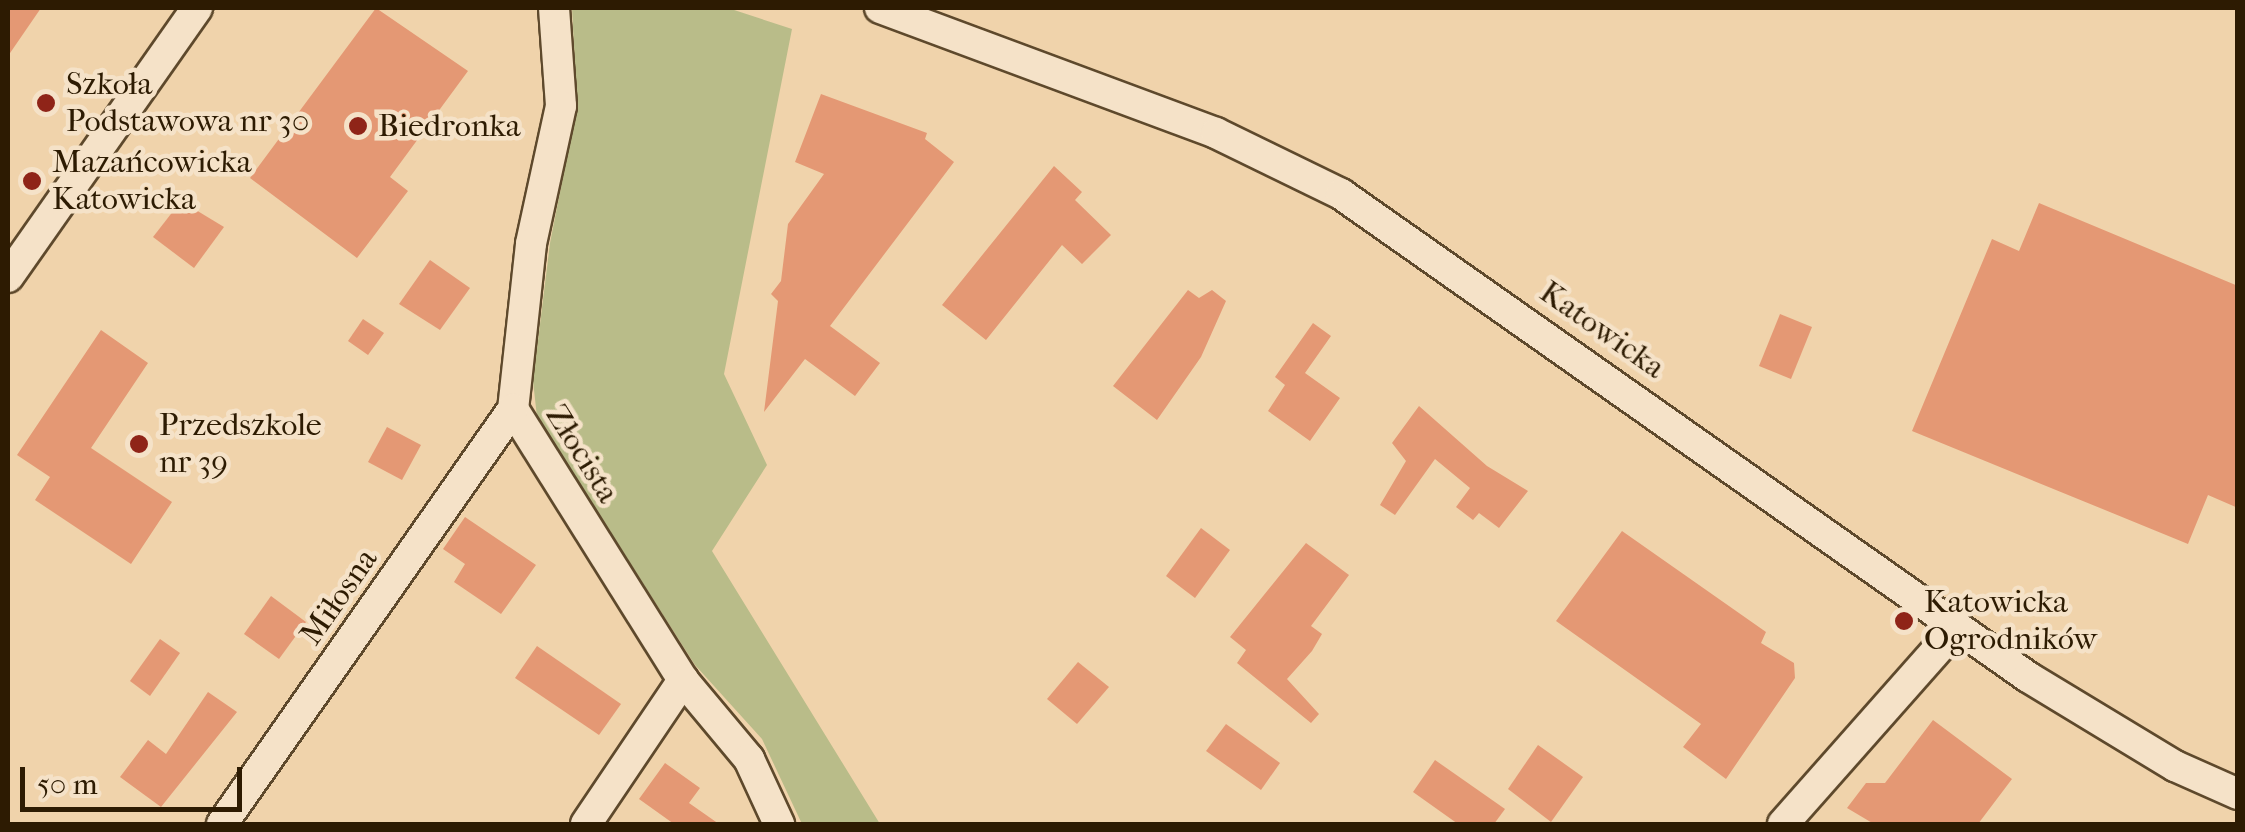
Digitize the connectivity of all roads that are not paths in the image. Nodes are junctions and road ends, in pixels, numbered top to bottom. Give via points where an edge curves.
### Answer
1 (196, 8) edge
2 (554, 8) edge
3 (880, 8) edge
4 (8, 278) edge
5 (513, 410) junction
6 (1956, 627) junction
7 (683, 680) junction
8 (2238, 794) edge
9 (1790, 822) edge
10 (222, 824) edge
11 (586, 824) edge
12 (779, 824) edge

1 - 4 street
2 - 5 street, Złocista via 560,106 531,244
3 - 6 street, Katowicka via 1216,132 1341,194
5 - 7 street, Złocista
5 - 10 street, Miłosna
6 - 8 street, Katowicka via 2090,716
6 - 9 street
7 - 11 street
7 - 12 street, Złocista via 749,759

